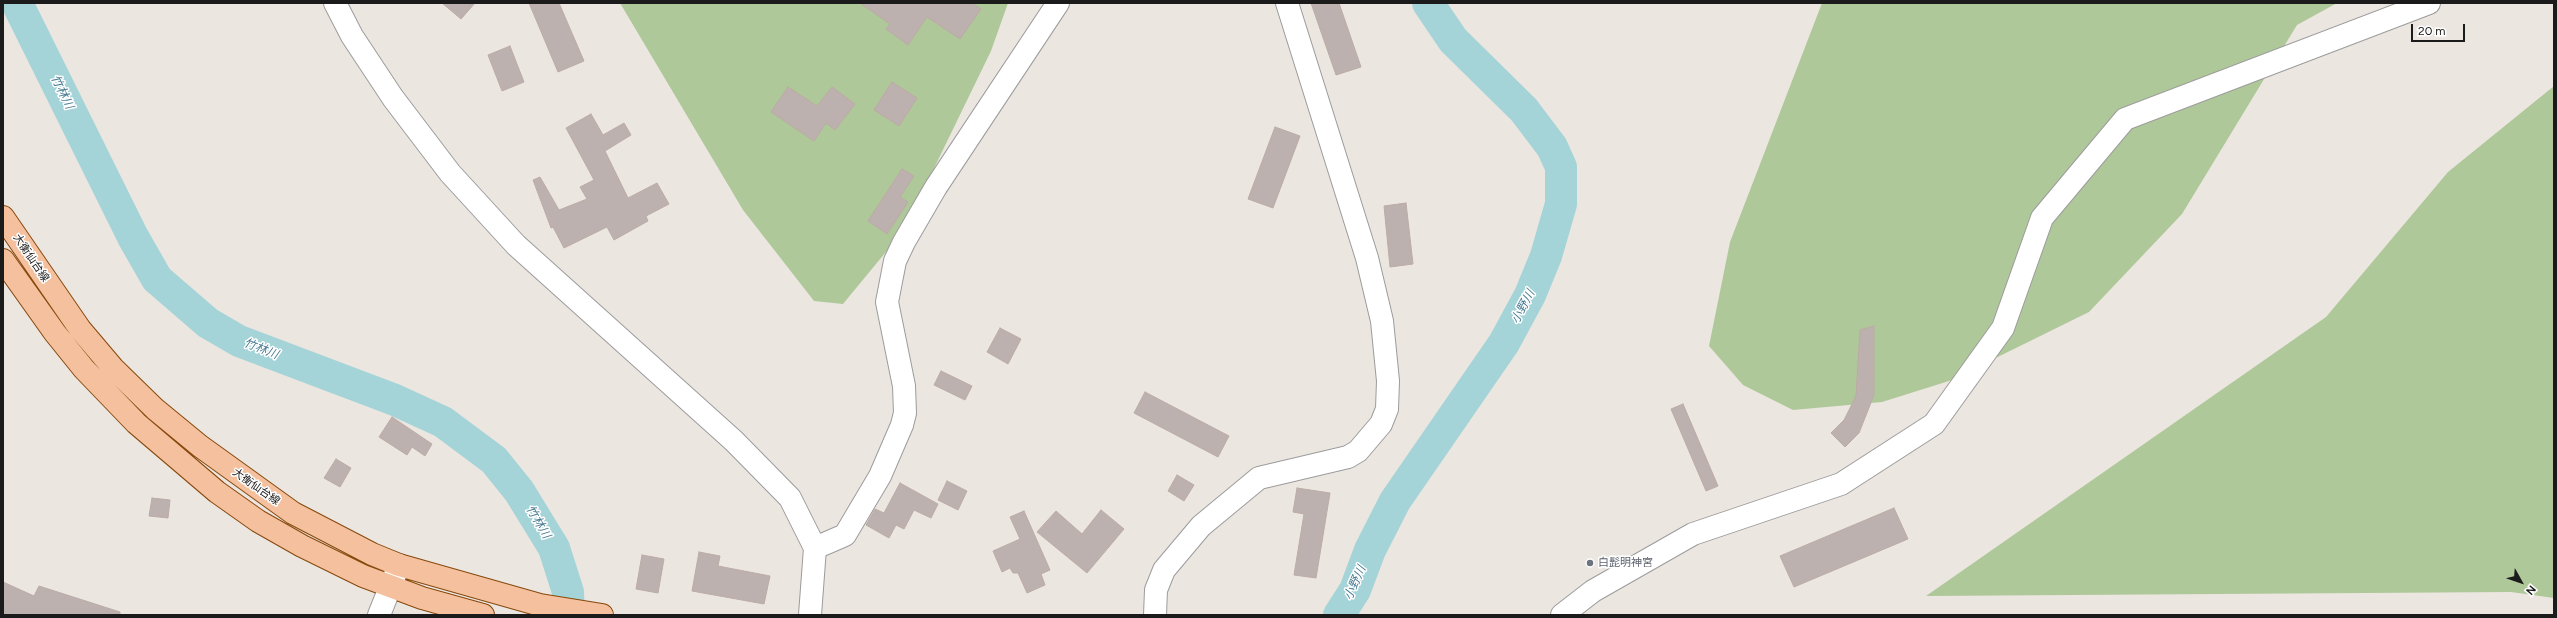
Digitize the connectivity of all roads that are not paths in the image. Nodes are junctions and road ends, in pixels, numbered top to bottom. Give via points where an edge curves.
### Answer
1 (335, 3) edge
2 (1058, 3) edge
3 (1287, 3) edge
4 (2429, 3) edge
5 (3, 217) edge
6 (3, 260) edge
7 (815, 548) junction
8 (399, 565) junction
9 (390, 587) junction
10 (379, 615) edge
11 (483, 615) edge
12 (602, 615) edge
13 (810, 615) edge
14 (1155, 615) edge
15 (1562, 615) edge

1 - 7 street via 352,36 393,98 450,173 516,245 734,441 790,498
2 - 7 street via 936,187 895,261 887,302 904,386 905,413 902,425 880,476 845,536
3 - 14 street via 1367,258 1382,321 1388,381 1387,409 1381,424 1358,450 1348,457 1259,478 1201,526 1164,570 1156,590
4 - 15 street via 2125,118 2042,218 2003,328 1934,424 1841,484 1693,534 1593,591
5 - 8 main road, 大衡仙台線 via 80,329 113,368 155,410 228,468 293,513 372,554
6 - 9 main road via 84,369 177,460 258,521 302,546
7 - 13 street
8 - 9 street
8 - 12 main road, 大衡仙台線 via 540,605
9 - 10 street
9 - 11 main road

